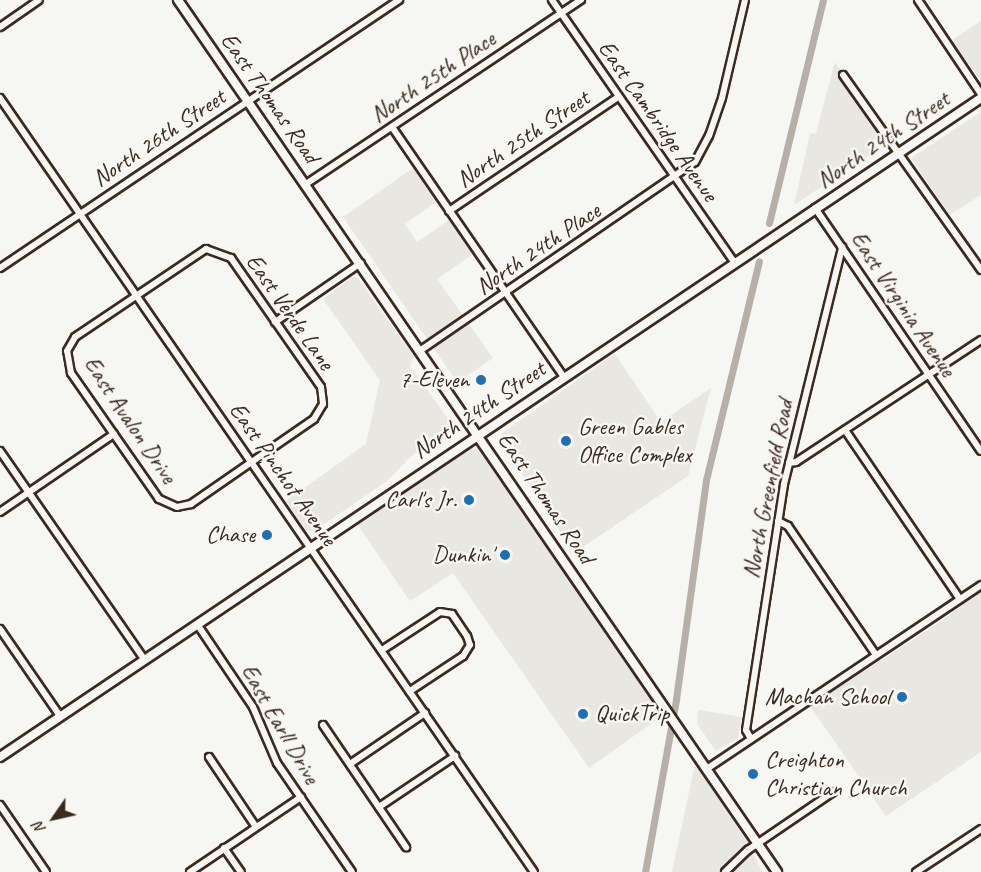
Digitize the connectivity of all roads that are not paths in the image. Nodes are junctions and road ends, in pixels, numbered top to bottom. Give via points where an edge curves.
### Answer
1 (39, 0) edge
2 (178, 0) edge
3 (399, 0) edge
4 (552, 0) edge
5 (580, 0) edge
6 (745, 0) edge
7 (918, 0) edge
8 (561, 13) junction
9 (0, 27) edge
10 (843, 75) dead end
11 (981, 96) edge
12 (618, 97) junction
13 (0, 98) edge
14 (248, 101) junction
15 (392, 127) junction
16 (900, 152) junction
17 (676, 179) junction
18 (306, 184) junction
19 (815, 208) junction
20 (449, 211) junction
21 (81, 213) junction
22 (842, 247) junction
23 (734, 262) junction
24 (361, 263) junction
25 (0, 267) edge
26 (981, 270) edge
27 (506, 293) junction
28 (137, 295) junction
29 (275, 322) junction
30 (981, 340) edge
31 (421, 350) junction
32 (929, 375) junction
33 (563, 376) junction
34 (845, 430) junction
35 (114, 434) junction
36 (478, 434) junction
37 (981, 451) edge
38 (0, 452) edge
39 (253, 461) junction
40 (789, 463) junction
41 (28, 492) junction
42 (0, 512) edge
43 (778, 521) junction
44 (312, 546) junction
45 (981, 585) edge
46 (960, 599) junction
47 (197, 624) junction
48 (0, 629) edge
49 (382, 650) junction
50 (876, 655) junction
51 (144, 659) junction
52 (410, 691) junction
53 (425, 713) junction
54 (60, 716) junction
55 (324, 725) dead end
56 (751, 739) junction
57 (455, 756) junction
58 (0, 757) edge
59 (208, 757) dead end
60 (350, 764) junction
61 (708, 768) junction
62 (833, 792) dead end
63 (301, 797) junction
64 (0, 805) edge
65 (379, 807) junction
66 (256, 827) junction
67 (981, 829) edge
68 (758, 843) junction
69 (406, 847) dead end
70 (224, 848) junction
71 (46, 872) edge
72 (190, 872) edge
73 (241, 872) edge
74 (352, 872) edge
75 (534, 872) edge
76 (726, 872) edge
77 (777, 872) edge
78 (916, 872) edge

1 - 9 street
2 - 14 main road, East Thomas Road
3 - 14 street, North 26th Street
4 - 8 street, East Cambridge Avenue
5 - 8 street, North 25th Place
6 - 17 street, North 24th Place via 709,136 695,162
7 - 11 street
8 - 12 street, East Cambridge Avenue
8 - 15 street, North 25th Place
10 - 16 street
11 - 16 main road, North 24th Street
12 - 17 street, East Cambridge Avenue
12 - 20 street, North 25th Street
13 - 21 street, East Pinchot Avenue
14 - 18 main road, East Thomas Road
14 - 21 street, North 26th Street
15 - 18 street, North 25th Place
15 - 20 street
16 - 19 main road, North 24th Street
16 - 26 street
17 - 23 street, East Cambridge Avenue
17 - 27 street, North 24th Place
18 - 24 main road, East Thomas Road
19 - 22 street, East Virginia Avenue
19 - 23 main road, North 24th Street
20 - 27 street
21 - 25 street, North 26th Street
21 - 28 street, East Pinchot Avenue
22 - 32 street, East Virginia Avenue
22 - 40 street, North Greenfield Road
23 - 33 main road, North 24th Street
24 - 29 street
24 - 31 main road, East Thomas Road
27 - 31 street, North 24th Place
27 - 33 street
28 - 29 street, East Verde Lane via 198,253 214,249 231,258
28 - 35 street, East Avalon Drive via 75,338 67,351 71,373
28 - 39 street, East Pinchot Avenue
29 - 39 street, East Verde Lane via 321,387 323,404 314,419
30 - 32 street
31 - 36 main road, East Thomas Road
32 - 34 street
32 - 37 street, East Virginia Avenue
33 - 36 main road, North 24th Street
34 - 40 street
34 - 46 street
35 - 39 street, East Avalon Drive via 159,499 170,505 191,504
35 - 41 street
36 - 44 main road, North 24th Street
36 - 61 main road, East Thomas Road
38 - 41 street
39 - 44 street, East Pinchot Avenue
40 - 43 street, North Greenfield Road
41 - 42 street
41 - 51 street
43 - 50 street via 788,526
43 - 56 street, North Greenfield Road via 746,730
44 - 47 main road, North 24th Street
44 - 49 street, East Pinchot Avenue
45 - 46 street
46 - 50 street
47 - 51 main road, North 24th Street
47 - 63 street, East Earll Drive via 248,699 270,752
48 - 54 street
49 - 52 street, East Pinchot Avenue
49 - 52 street via 440,612 452,614 470,645 463,656
50 - 56 street
51 - 54 main road, North 24th Street
52 - 53 street, East Pinchot Avenue
53 - 57 street, East Pinchot Avenue
53 - 60 street
54 - 58 main road, North 24th Street
55 - 60 street
56 - 61 street
57 - 65 street
57 - 75 street, East Pinchot Avenue
59 - 66 street
60 - 65 street
61 - 68 main road, East Thomas Road
62 - 68 street
63 - 66 street
63 - 74 street, East Earll Drive
64 - 71 street
65 - 69 street
66 - 70 street
67 - 78 street
68 - 76 street
68 - 77 main road, East Thomas Road
70 - 72 street
70 - 73 street

